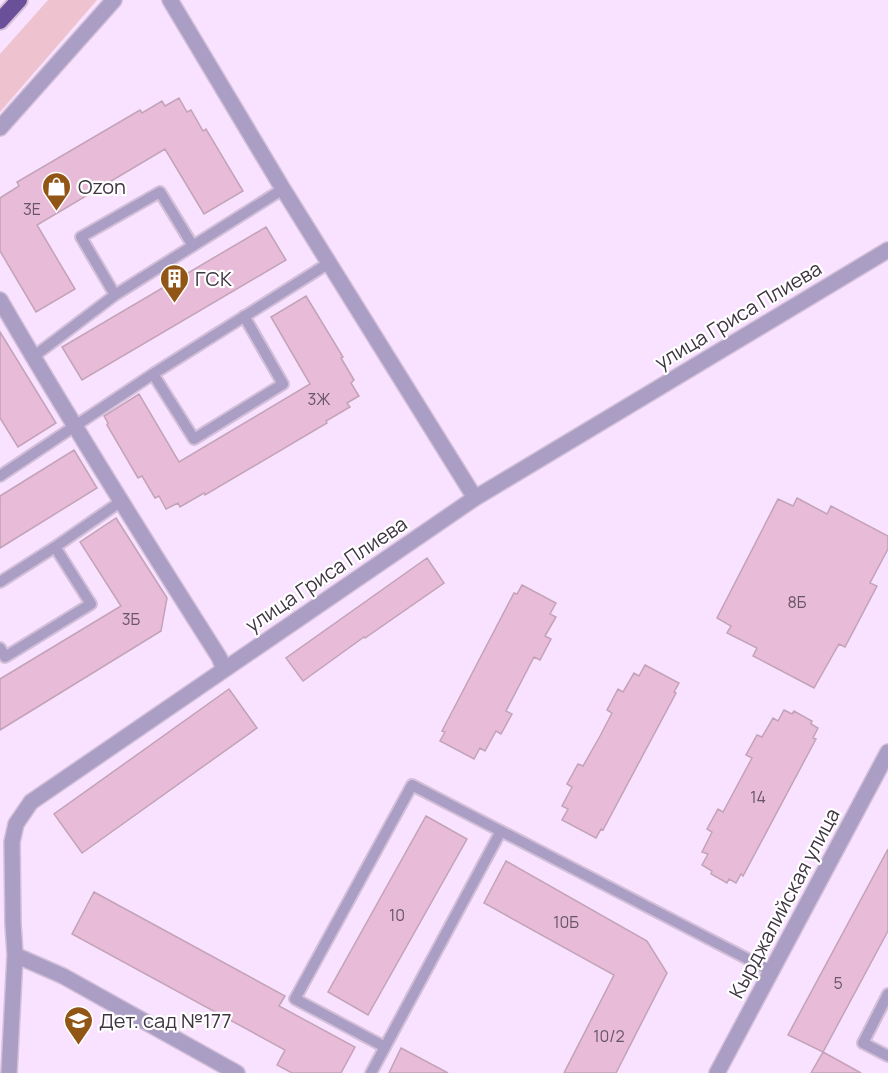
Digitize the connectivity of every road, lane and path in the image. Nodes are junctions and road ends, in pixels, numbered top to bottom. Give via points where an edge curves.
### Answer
1 (19, 0) edge
2 (114, 0) edge
3 (170, 0) edge
4 (0, 21) edge
5 (0, 128) edge
6 (283, 189) junction
7 (193, 246) junction
8 (888, 250) edge
9 (328, 263) junction
10 (115, 295) junction
11 (0, 300) edge
12 (244, 316) junction
13 (33, 357) junction
14 (153, 374) junction
15 (74, 427) junction
16 (2, 471) edge
17 (475, 498) junction
18 (120, 502) junction
19 (55, 547) junction
20 (0, 582) edge
21 (0, 648) edge
22 (224, 669) junction
23 (888, 752) edge
24 (0, 831) edge
25 (501, 831) junction
26 (12, 842) junction
27 (15, 955) junction
28 (771, 971) junction
29 (888, 994) edge
30 (385, 1047) junction
31 (888, 1056) edge
32 (9, 1073) edge
33 (237, 1073) edge
34 (372, 1073) edge
35 (717, 1073) edge

1 - 4 highway
2 - 5 street
3 - 6 street
6 - 7 lane
6 - 9 street
7 - 10 lane
7 - 10 lane via 160,192 81,237
8 - 17 street, улица Гриса Плиева
9 - 12 lane
9 - 17 street
10 - 13 lane
11 - 13 street
12 - 14 lane
12 - 14 lane via 283,384 195,439
13 - 15 street
14 - 15 lane
15 - 16 lane
15 - 18 street
17 - 22 street, улица Гриса Плиева
18 - 19 lane
18 - 22 street
19 - 20 lane
19 - 21 lane via 91,603 5,657
22 - 26 street, улица Гриса Плиева via 31,802 16,824
23 - 28 street, Кырджалийская улица
24 - 26 street
25 - 28 lane
25 - 30 lane
25 - 30 lane via 412,785 295,999
26 - 27 street, улица Гриса Плиева
27 - 32 street, улица Гриса Плиева
27 - 33 street via 63,976
28 - 35 street, Кырджалийская улица
29 - 31 lane via 862,1043
30 - 34 lane

